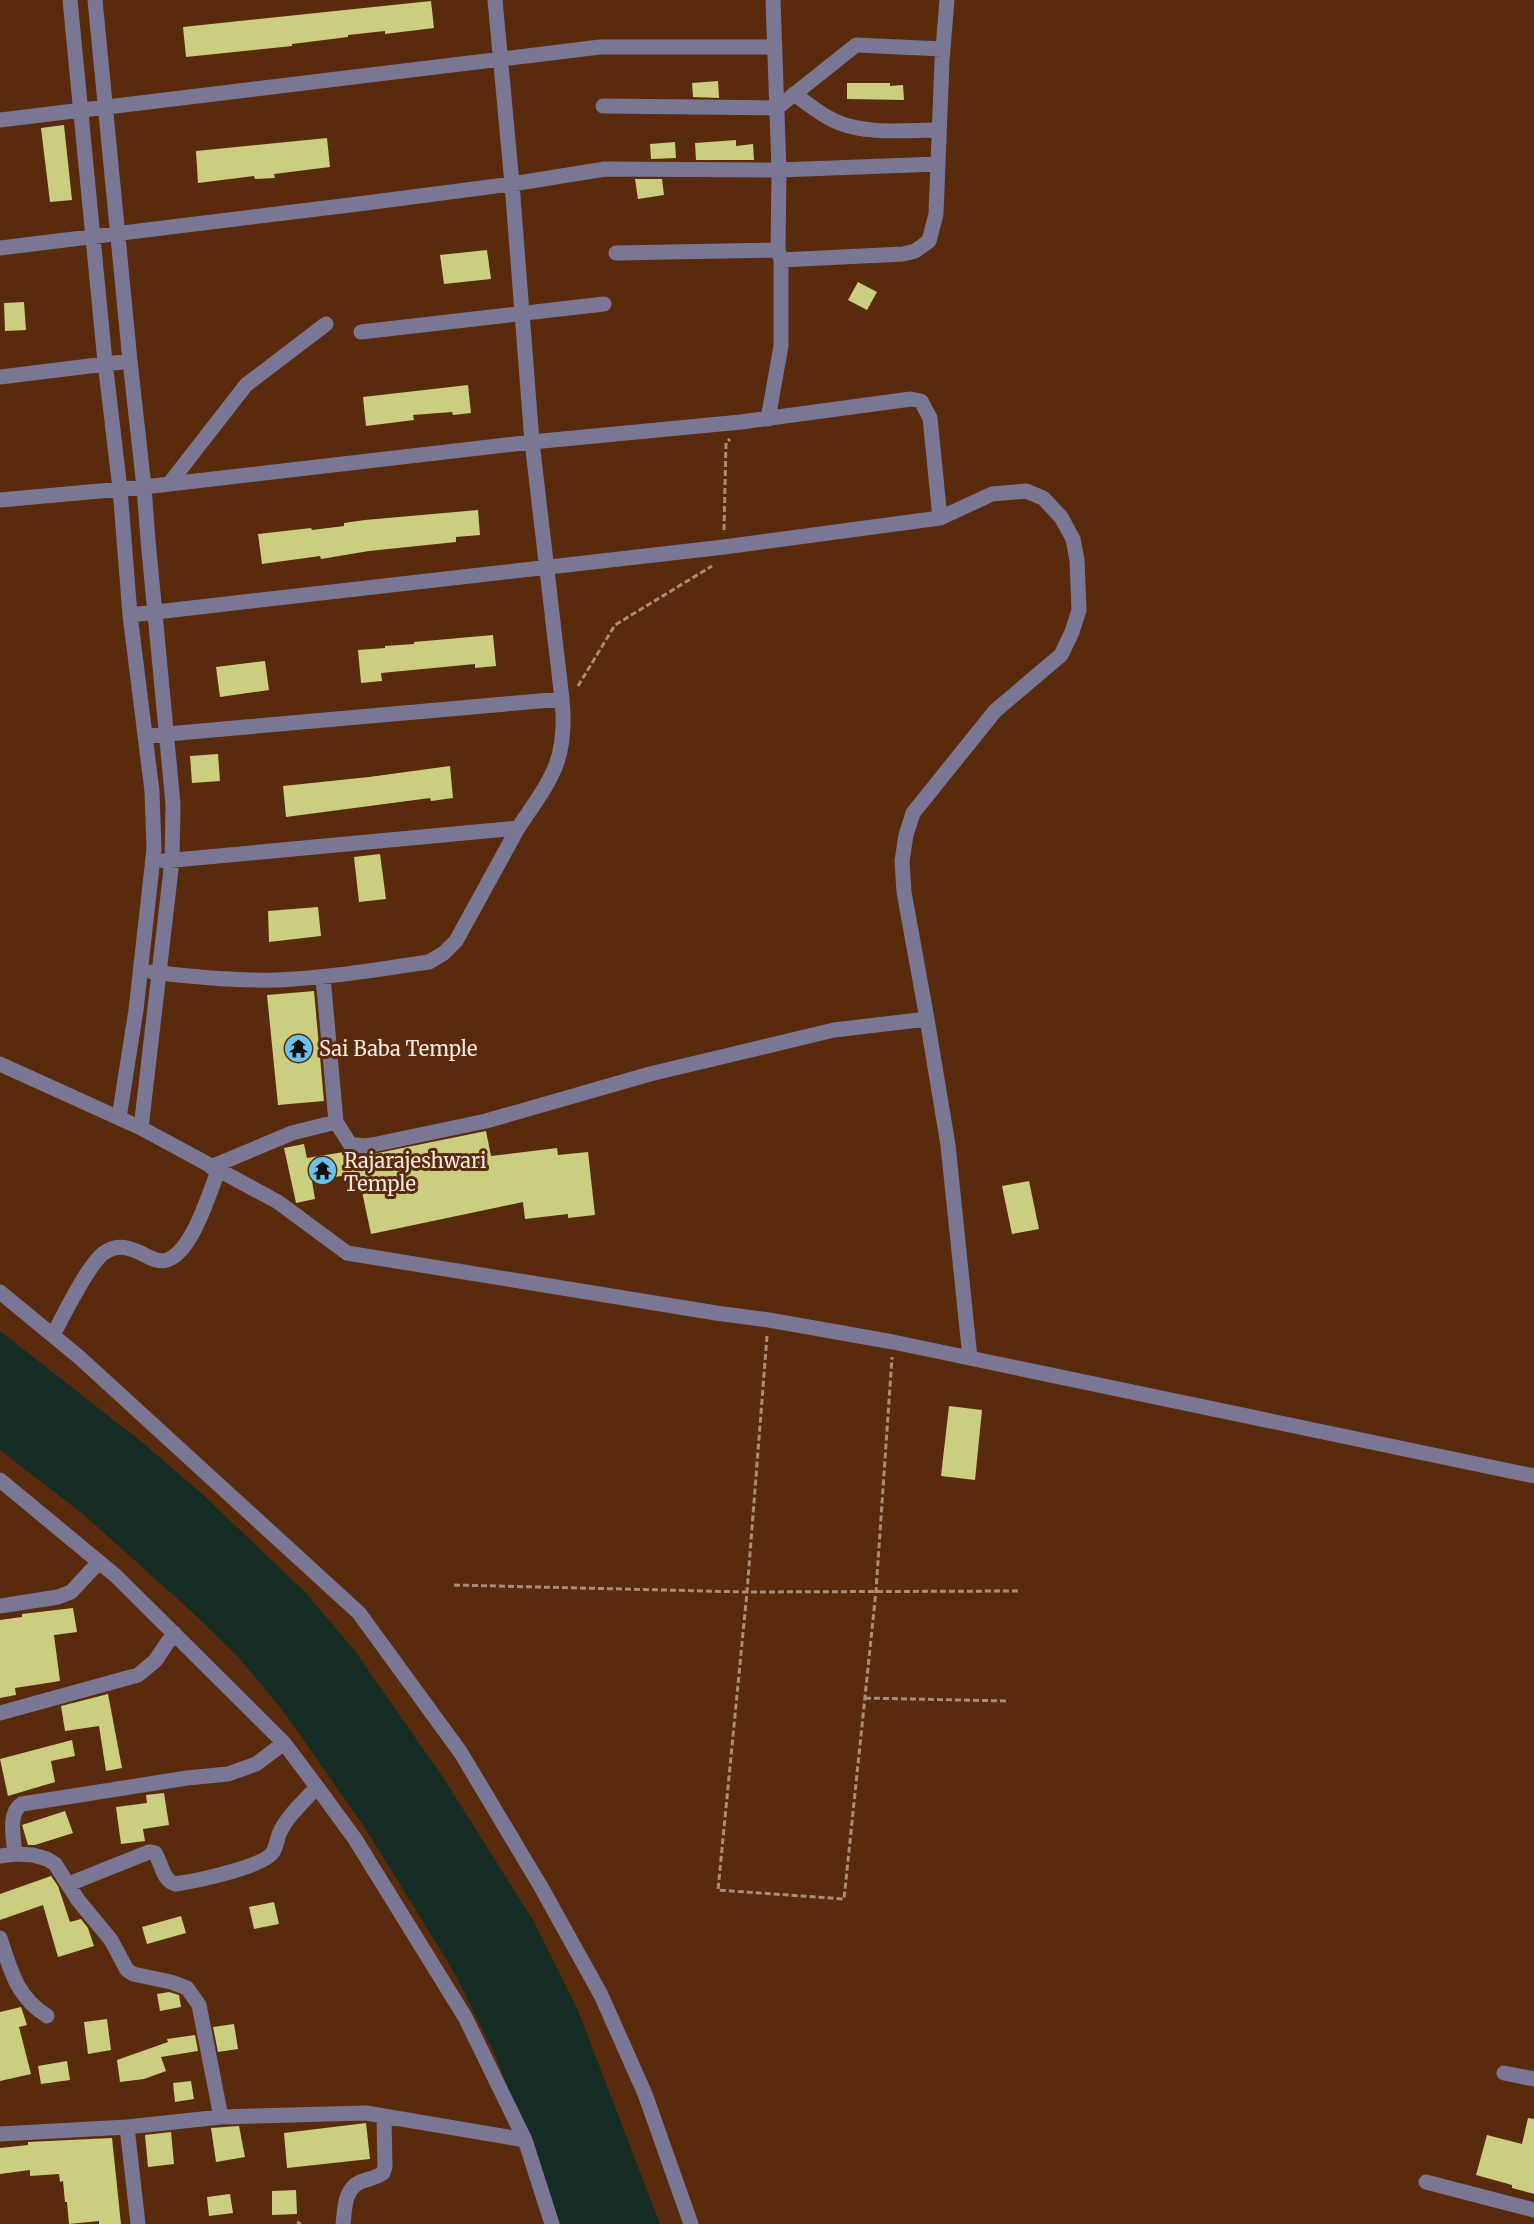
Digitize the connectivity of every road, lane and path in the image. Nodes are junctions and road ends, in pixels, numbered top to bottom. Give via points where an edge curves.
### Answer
1 (70, 0) edge
2 (95, 0) edge
3 (495, 0) edge
4 (773, 0) edge
5 (947, 0) edge
6 (775, 47) junction
7 (943, 49) junction
8 (501, 60) junction
9 (794, 94) junction
10 (603, 106) dead end
11 (105, 108) junction
12 (777, 108) junction
13 (81, 110) junction
14 (0, 120) edge
15 (939, 130) junction
16 (938, 164) junction
17 (779, 170) junction
18 (512, 184) junction
19 (117, 234) junction
20 (93, 235) junction
21 (0, 248) edge
22 (616, 253) dead end
23 (780, 255) junction
24 (604, 304) dead end
25 (521, 313) junction
26 (326, 324) dead end
27 (361, 333) dead end
28 (130, 361) junction
29 (105, 362) junction
30 (0, 376) edge
31 (768, 419) junction
32 (741, 422) junction
33 (532, 442) junction
34 (169, 484) junction
35 (144, 487) junction
36 (120, 489) junction
37 (0, 500) edge
38 (940, 518) junction
39 (724, 547) junction
40 (547, 567) junction
41 (155, 612) junction
42 (130, 615) junction
43 (562, 705) junction
44 (168, 734) junction
45 (145, 736) junction
46 (518, 828) junction
47 (152, 860) junction
48 (172, 861) junction
49 (140, 970) junction
50 (160, 973) junction
51 (323, 977) junction
52 (927, 1018) junction
53 (0, 1064) edge
54 (119, 1118) junction
55 (336, 1122) junction
56 (141, 1128) junction
57 (214, 1169) junction
58 (0, 1292) edge
59 (769, 1320) junction
60 (53, 1335) junction
61 (893, 1342) junction
62 (970, 1358) junction
63 (1534, 1476) edge
64 (0, 1480) edge
65 (99, 1562) junction
66 (454, 1585) dead end
67 (876, 1591) junction
68 (1018, 1591) dead end
69 (747, 1592) junction
70 (0, 1606) edge
71 (174, 1633) junction
72 (865, 1698) junction
73 (1006, 1701) dead end
74 (0, 1713) edge
75 (284, 1743) junction
76 (317, 1786) junction
77 (7, 1855) edge
78 (69, 1884) junction
79 (0, 1938) edge
80 (47, 2016) dead end
81 (1504, 2073) dead end
82 (1534, 2079) edge
83 (384, 2116) junction
84 (221, 2118) junction
85 (127, 2127) junction
86 (0, 2134) edge
87 (525, 2140) junction
88 (1426, 2182) dead end
89 (1534, 2210) edge
90 (297, 2222) dead end
91 (138, 2224) edge
92 (301, 2224) edge
93 (343, 2224) edge
94 (552, 2224) edge
95 (691, 2224) edge

1 - 13 street
2 - 11 street
3 - 8 street
4 - 6 street
5 - 7 street
6 - 8 street via 600,47
6 - 12 street
7 - 9 street via 856,45
7 - 15 street
8 - 11 street
8 - 18 street
9 - 12 street
9 - 15 street via 835,121 852,127
10 - 12 street
11 - 13 street
11 - 19 street
12 - 17 street
13 - 14 street
13 - 20 street
15 - 16 street
16 - 17 street
16 - 23 street via 936,214 929,241 915,251 870,256
17 - 18 street via 605,169
17 - 23 street
18 - 19 street
18 - 25 street
19 - 20 street
19 - 28 street
20 - 21 street
20 - 29 street
22 - 23 street
23 - 31 street via 781,346
24 - 25 street
25 - 27 street
25 - 33 street
26 - 34 street via 246,384
28 - 29 street
28 - 35 street
29 - 30 street
29 - 36 street
31 - 32 street
31 - 38 street via 910,399 921,401 930,418
32 - 33 street
32 - 39 path via 726,443
33 - 34 street
33 - 40 street
34 - 35 street
35 - 36 street
35 - 41 street
36 - 37 street
36 - 42 street
38 - 39 street
38 - 52 street via 992,494 1026,491 1043,498 1073,539 1079,610 1061,655 995,711 913,813 902,861 904,892
39 - 40 street
39 - 43 path via 713,566 615,625
40 - 41 street
40 - 43 street
41 - 42 street
41 - 44 street
42 - 45 street
43 - 44 street
43 - 46 street via 563,740 555,770
44 - 45 street
44 - 48 street
45 - 47 street via 152,790
46 - 48 street
46 - 51 street via 456,941 444,953 429,962
47 - 48 street
47 - 49 street
48 - 50 street
49 - 50 street
49 - 54 street
50 - 51 street via 242,980
50 - 56 street
51 - 55 street
52 - 55 street via 834,1030 650,1074 486,1121 372,1145 350,1144
52 - 62 street via 948,1145
53 - 54 street
54 - 56 street
55 - 57 street via 292,1133
56 - 57 street
57 - 59 street via 278,1202 347,1253
57 - 60 street via 181,1253 158,1260 125,1247 105,1251 94,1262
58 - 60 street
59 - 61 street
59 - 69 path
60 - 95 street via 359,1613 454,1744 601,1995 645,2094
61 - 62 street
61 - 67 path
62 - 63 street
64 - 65 street
65 - 70 street via 71,1592
65 - 71 street
66 - 69 path
67 - 68 path
67 - 69 path
67 - 72 path
69 - 72 path via 718,1890 844,1899
71 - 74 street via 154,1661 138,1675
71 - 75 street
72 - 73 path
75 - 76 street
75 - 77 street via 256,1764 228,1774 22,1804 15,1810
76 - 78 street via 279,1834 273,1853 252,1866 176,1884 166,1879 155,1853 149,1852
76 - 87 street via 355,1839 465,2017
77 - 78 street via 47,1859
78 - 84 street via 111,1940 127,1970 187,1988 196,1998
79 - 80 street via 22,1995
81 - 82 street
83 - 84 street via 352,2113
83 - 87 street
83 - 93 street via 383,2174 351,2188 346,2196
84 - 85 street
85 - 86 street
85 - 91 street
87 - 94 street
88 - 89 street
90 - 92 path

